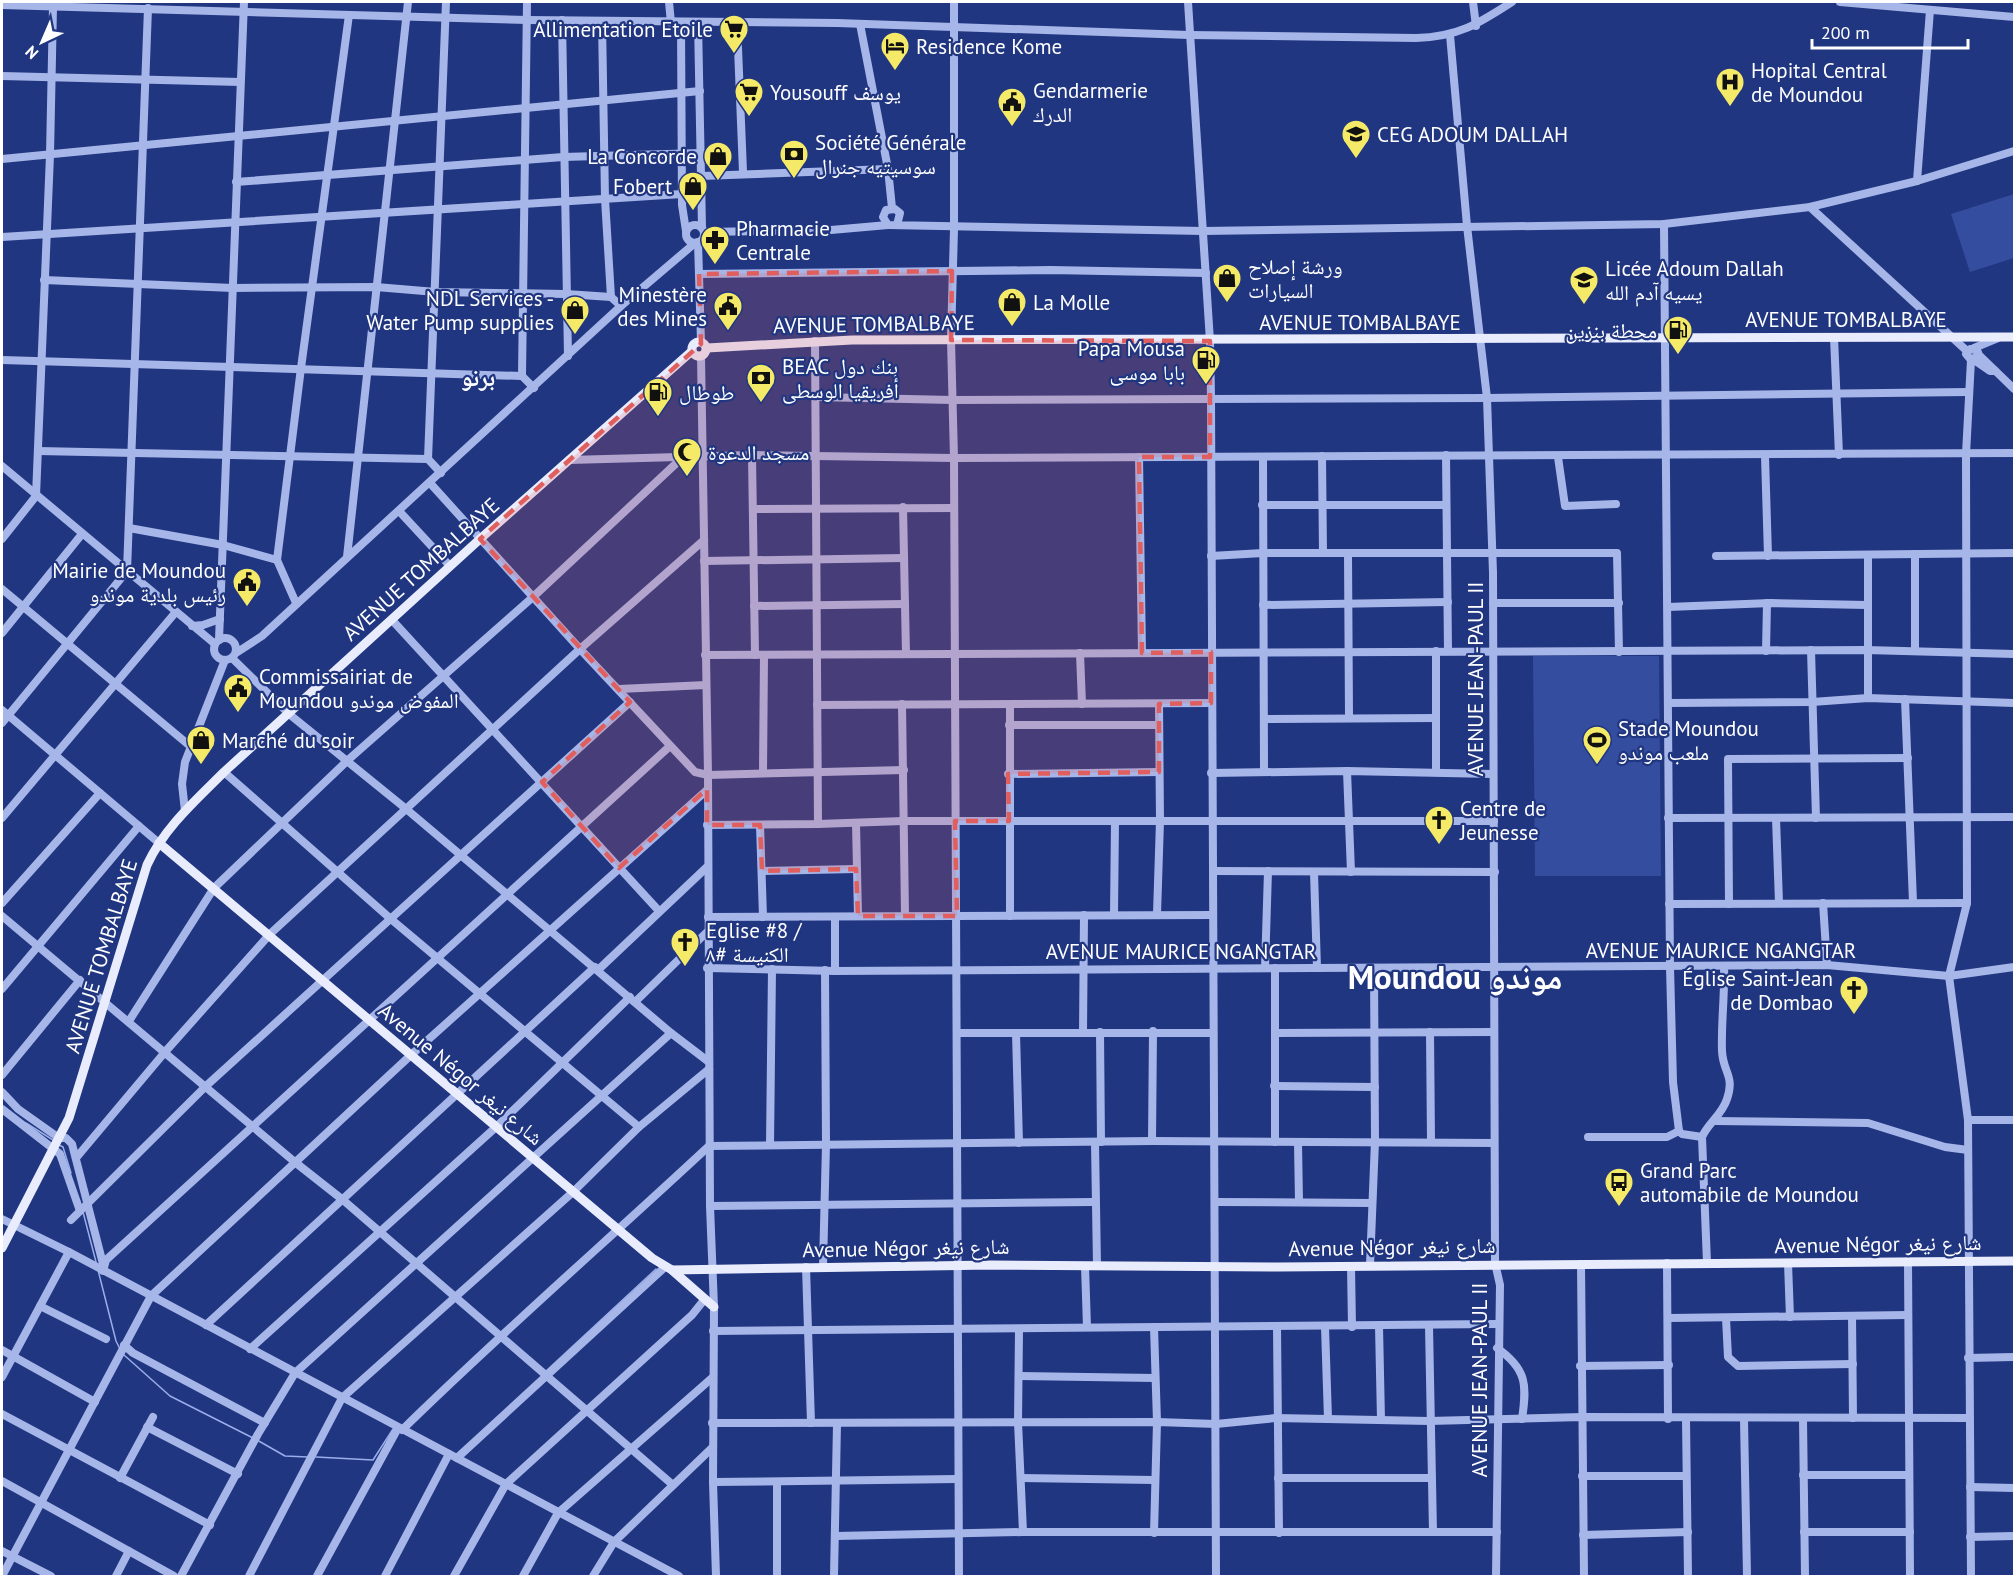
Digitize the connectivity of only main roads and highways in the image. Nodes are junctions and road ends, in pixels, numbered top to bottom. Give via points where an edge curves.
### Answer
1 (2014, 337) edge
2 (159, 843) junction
3 (2, 1248) edge
4 (2014, 1261) edge
5 (669, 1268) junction
6 (714, 1307) road end

1 - 2 main road, AVENUE TOMBALBAYE via 951,340 694,345 697,354 450,566 224,772
2 - 3 main road, AVENUE TOMBALBAYE via 147,865 76,1098
2 - 5 main road, Avenue Négor شارع نيغر via 495,1128
4 - 5 main road, Avenue Négor شارع نيغر
5 - 6 main road

